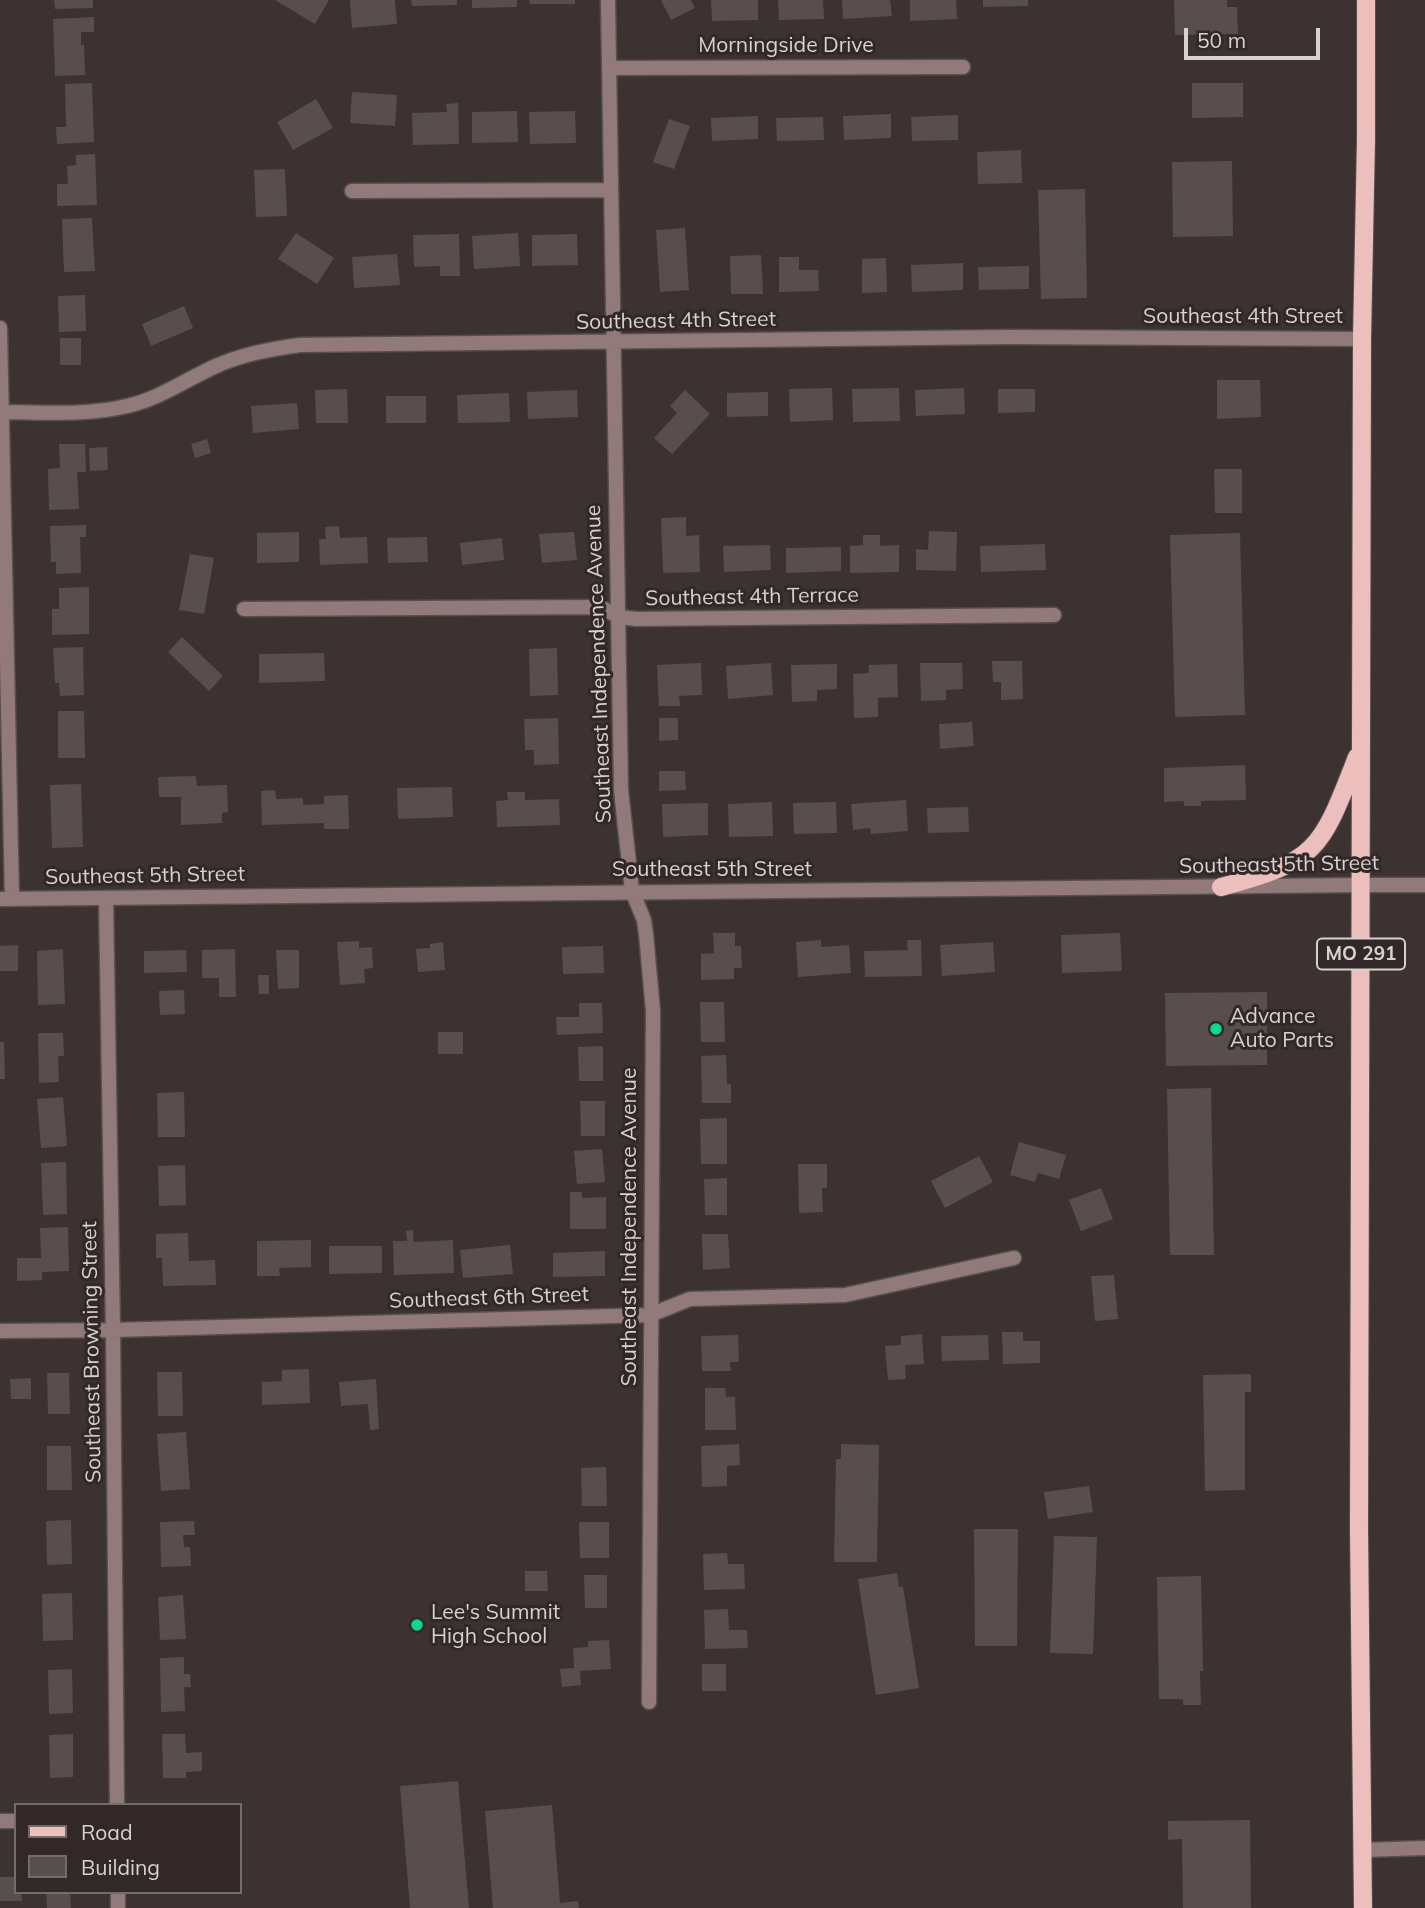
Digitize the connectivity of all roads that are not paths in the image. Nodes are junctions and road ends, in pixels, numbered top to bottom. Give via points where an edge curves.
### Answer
1 (608, 0) edge
2 (1366, 0) edge
3 (963, 67) dead end
4 (610, 68) junction
5 (611, 190) junction
6 (352, 191) dead end
7 (0, 328) edge
8 (1362, 339) junction
9 (612, 342) junction
10 (3, 412) junction
11 (244, 609) dead end
12 (1054, 615) dead end
13 (620, 617) junction
14 (1361, 747) junction
15 (1361, 885) junction
16 (1425, 885) edge
17 (1221, 887) junction
18 (632, 891) junction
19 (106, 898) junction
20 (6, 899) edge
21 (1014, 1258) dead end
22 (650, 1315) junction
23 (113, 1330) junction
24 (0, 1331) edge
25 (649, 1702) dead end
26 (117, 1803) edge
27 (1425, 1848) edge
28 (1363, 1850) junction
29 (1363, 1908) edge

1 - 4 street, Southeast Independence Avenue
2 - 8 main road, MO 291
3 - 4 street, Morningside Drive
4 - 5 street, Southeast Independence Avenue
5 - 6 street
5 - 9 street, Southeast Independence Avenue
7 - 10 street
8 - 9 street, Southeast 4th Street
8 - 14 main road, MO 291
9 - 10 street, Southeast 4th Street via 300,345 233,359 128,406 97,411
9 - 13 street, Southeast Independence Avenue
10 - 20 street
11 - 13 street, Southeast 4th Terrace via 600,607
12 - 13 street, Southeast 4th Terrace
13 - 18 street, Southeast Independence Avenue via 621,790
14 - 15 main road, MO 291
14 - 17 main road via 1332,821 1314,847 1292,864
15 - 16 street, Southeast 5th Street
15 - 17 street, Southeast 5th Street
15 - 28 main road, MO 291
17 - 18 street, Southeast 5th Street
18 - 19 street, Southeast 5th Street
18 - 22 street, Southeast Independence Avenue via 644,920 653,1012
19 - 20 street, Southeast 5th Street
19 - 23 street, Southeast Browning Street
21 - 22 street, Southeast 6th Street via 845,1295 690,1299
22 - 23 street, Southeast 6th Street
22 - 25 street, Southeast Independence Avenue
23 - 24 street, Southeast 6th Street
23 - 26 street, Southeast Browning Street
27 - 28 street
28 - 29 main road, MO 291

